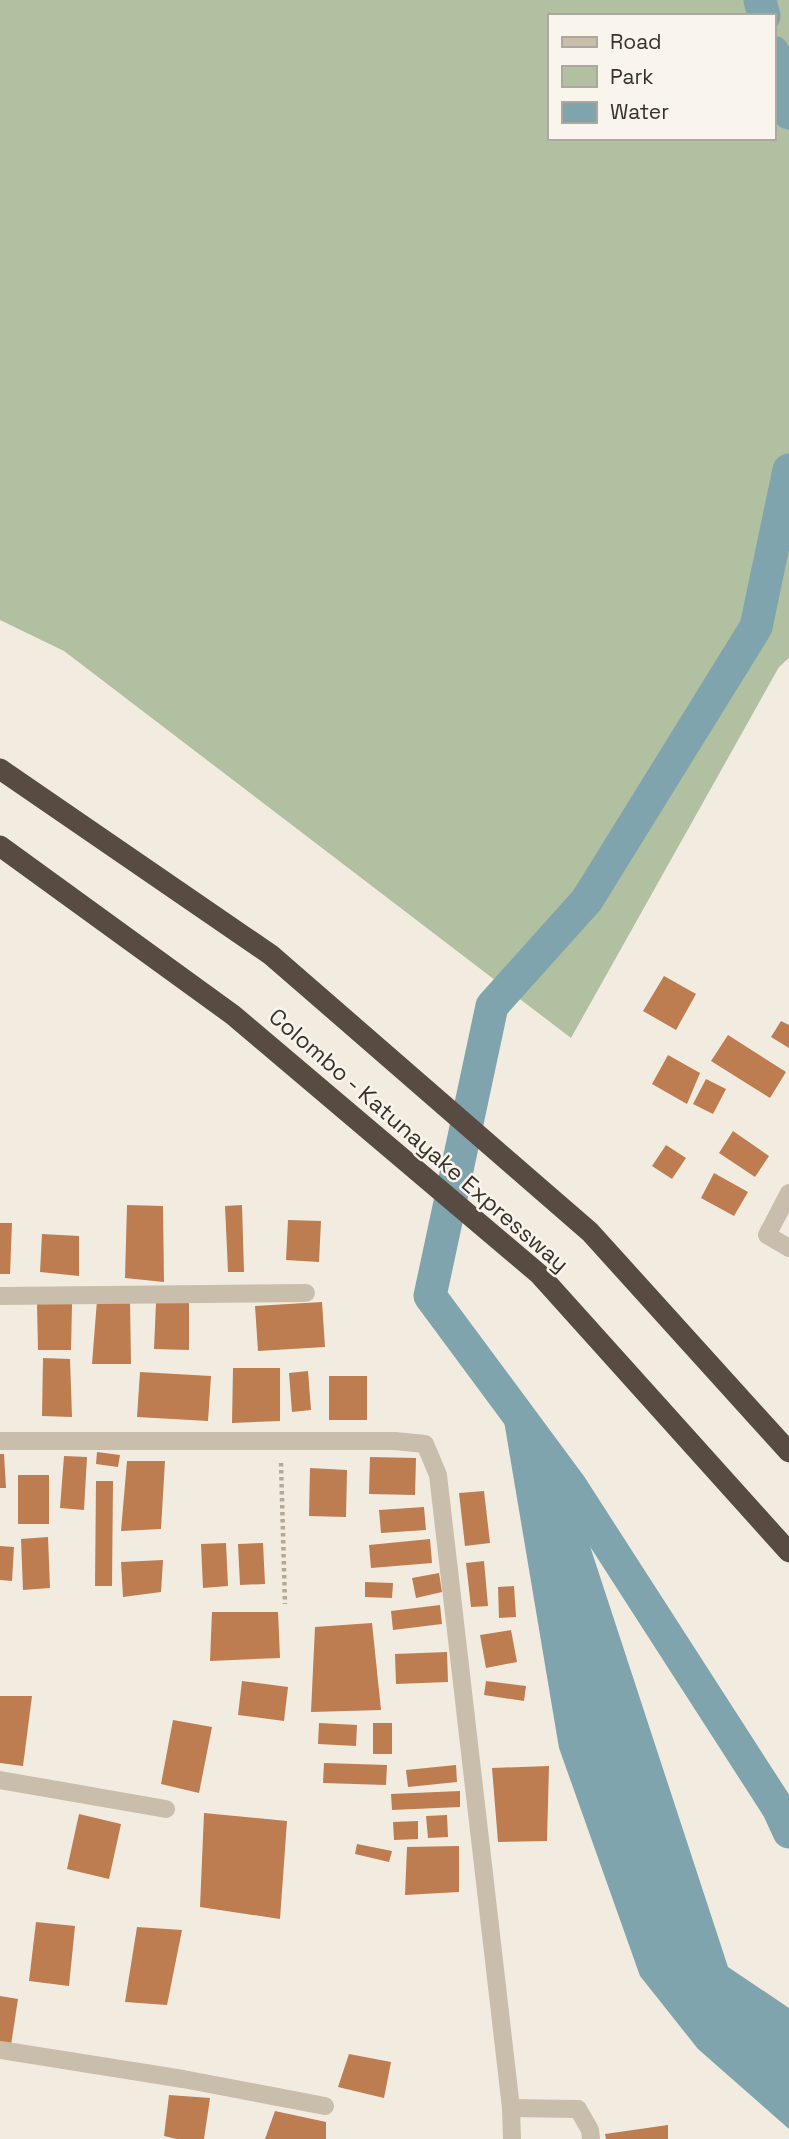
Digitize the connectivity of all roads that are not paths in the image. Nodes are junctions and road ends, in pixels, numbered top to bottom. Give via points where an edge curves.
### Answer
1 (0, 769) edge
2 (0, 846) edge
3 (789, 1193) edge
4 (789, 1248) edge
5 (306, 1293) dead end
6 (0, 1296) edge
7 (0, 1441) edge
8 (789, 1452) edge
9 (789, 1552) edge
10 (0, 1780) edge
11 (166, 1809) dead end
12 (0, 2050) edge
13 (325, 2106) dead end
14 (511, 2108) junction
15 (512, 2139) edge
16 (591, 2139) edge

1 - 8 highway, Colombo - Katunayake Expressway via 271,956 590,1232
2 - 9 highway, Colombo - Katunayake Expressway via 233,1015 539,1275
3 - 4 street via 767,1235
5 - 6 street
7 - 14 street via 425,1444 438,1475
10 - 11 street
12 - 13 street
14 - 15 street
14 - 16 street via 578,2109

